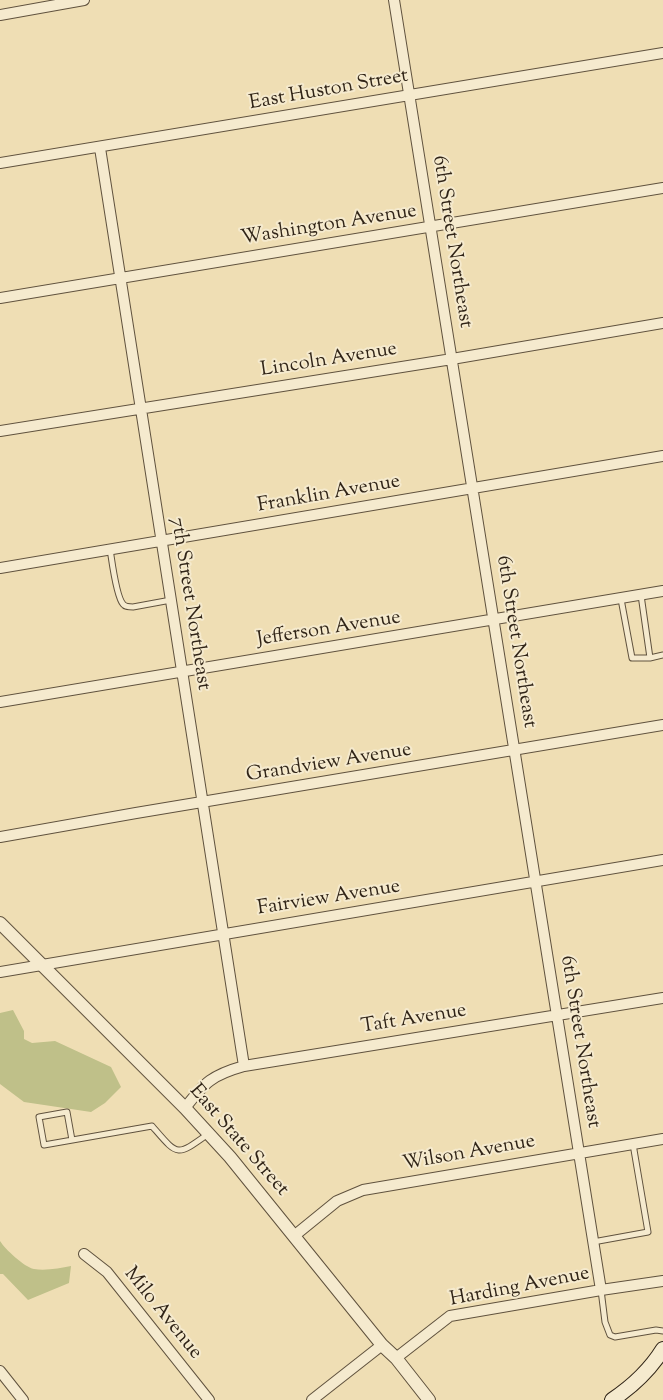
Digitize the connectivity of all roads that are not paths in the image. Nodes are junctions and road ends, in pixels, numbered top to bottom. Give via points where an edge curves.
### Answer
1 (84, 0) edge
2 (394, 0) edge
3 (0, 15) edge
4 (663, 53) edge
5 (409, 95) junction
6 (100, 148) junction
7 (0, 163) edge
8 (663, 188) edge
9 (430, 227) junction
10 (120, 278) junction
11 (0, 298) edge
12 (663, 323) edge
13 (452, 359) junction
14 (141, 408) junction
15 (0, 431) edge
16 (663, 456) edge
17 (472, 488) junction
18 (162, 540) junction
19 (110, 549) junction
20 (0, 568) edge
21 (663, 591) edge
22 (641, 595) junction
23 (621, 598) junction
24 (171, 600) junction
25 (493, 620) junction
26 (663, 655) edge
27 (650, 658) junction
28 (182, 671) junction
29 (0, 702) edge
30 (663, 725) edge
31 (514, 751) junction
32 (203, 802) junction
33 (0, 838) edge
34 (663, 860) edge
35 (535, 882) junction
36 (0, 923) edge
37 (224, 934) junction
38 (42, 964) junction
39 (0, 972) edge
40 (663, 998) edge
41 (557, 1014) junction
42 (244, 1066) junction
43 (185, 1108) junction
44 (208, 1134) junction
45 (663, 1139) edge
46 (72, 1140) junction
47 (632, 1144) junction
48 (579, 1153) junction
49 (294, 1236) junction
50 (593, 1242) junction
51 (84, 1254) dead end
52 (663, 1282) edge
53 (601, 1290) junction
54 (663, 1330) edge
55 (382, 1345) junction
56 (663, 1349) edge
57 (396, 1358) junction
58 (0, 1371) edge
59 (23, 1400) edge
60 (209, 1400) edge
61 (312, 1400) edge
62 (429, 1400) edge
63 (612, 1400) edge

1 - 3 street
2 - 5 street, 6th Street Northeast
4 - 5 street, East Huston Street
5 - 6 street, East Huston Street
5 - 9 street, 6th Street Northeast
6 - 7 street, East Huston Street
6 - 10 street, 7th Street Northeast
8 - 9 street, Washington Avenue
9 - 10 street, Washington Avenue
9 - 13 street, 6th Street Northeast
10 - 11 street, Washington Avenue
10 - 14 street, 7th Street Northeast
12 - 13 street, Lincoln Avenue
13 - 14 street, Lincoln Avenue
13 - 17 street, 6th Street Northeast
14 - 15 street, Lincoln Avenue
14 - 18 street, 7th Street Northeast
16 - 17 street, Franklin Avenue
17 - 18 street, Franklin Avenue
17 - 25 street, 6th Street Northeast
18 - 19 street, Franklin Avenue
18 - 24 street, 7th Street Northeast
19 - 20 street, Franklin Avenue
19 - 24 lane via 123,604 129,608
21 - 22 street, Jefferson Avenue
22 - 23 street, Jefferson Avenue
22 - 27 lane
23 - 25 street, Jefferson Avenue
23 - 27 lane via 632,658
24 - 28 street, 7th Street Northeast
25 - 28 street, Jefferson Avenue
25 - 31 street, 6th Street Northeast
26 - 27 lane
28 - 29 street, Jefferson Avenue
28 - 32 street, 7th Street Northeast
30 - 31 street, Grandview Avenue
31 - 32 street, Grandview Avenue
31 - 35 street, 6th Street Northeast
32 - 33 street, Grandview Avenue
32 - 37 street, 7th Street Northeast
34 - 35 street, Fairview Avenue
35 - 37 street, Fairview Avenue
35 - 41 street, 6th Street Northeast
36 - 38 street, East State Street
37 - 38 street, Fairview Avenue
37 - 42 street, 7th Street Northeast
38 - 39 street, Fairview Avenue
38 - 43 street, East State Street
40 - 41 street, Taft Avenue
41 - 42 street, Taft Avenue
41 - 48 street, 6th Street Northeast
42 - 43 street, Taft Avenue via 210,1079
43 - 44 street, East State Street
44 - 46 lane via 179,1152 172,1149 152,1126
44 - 49 street, East State Street via 253,1183
45 - 47 street, Wilson Avenue
46 - 46 lane via 44,1145 39,1117 67,1112
47 - 48 street, Wilson Avenue
47 - 50 lane via 648,1232
48 - 49 street, Wilson Avenue via 363,1190 337,1201
48 - 50 street, 6th Street Northeast
49 - 55 street, East State Street
50 - 53 street, 6th Street Northeast
51 - 60 street, Milo Avenue via 107,1272
52 - 53 street, Harding Avenue
53 - 54 lane via 610,1335 616,1337
53 - 57 street, Harding Avenue via 450,1316
55 - 57 street, East State Street
55 - 61 street
56 - 63 main road via 650,1368
57 - 62 street, East State Street
58 - 59 street

